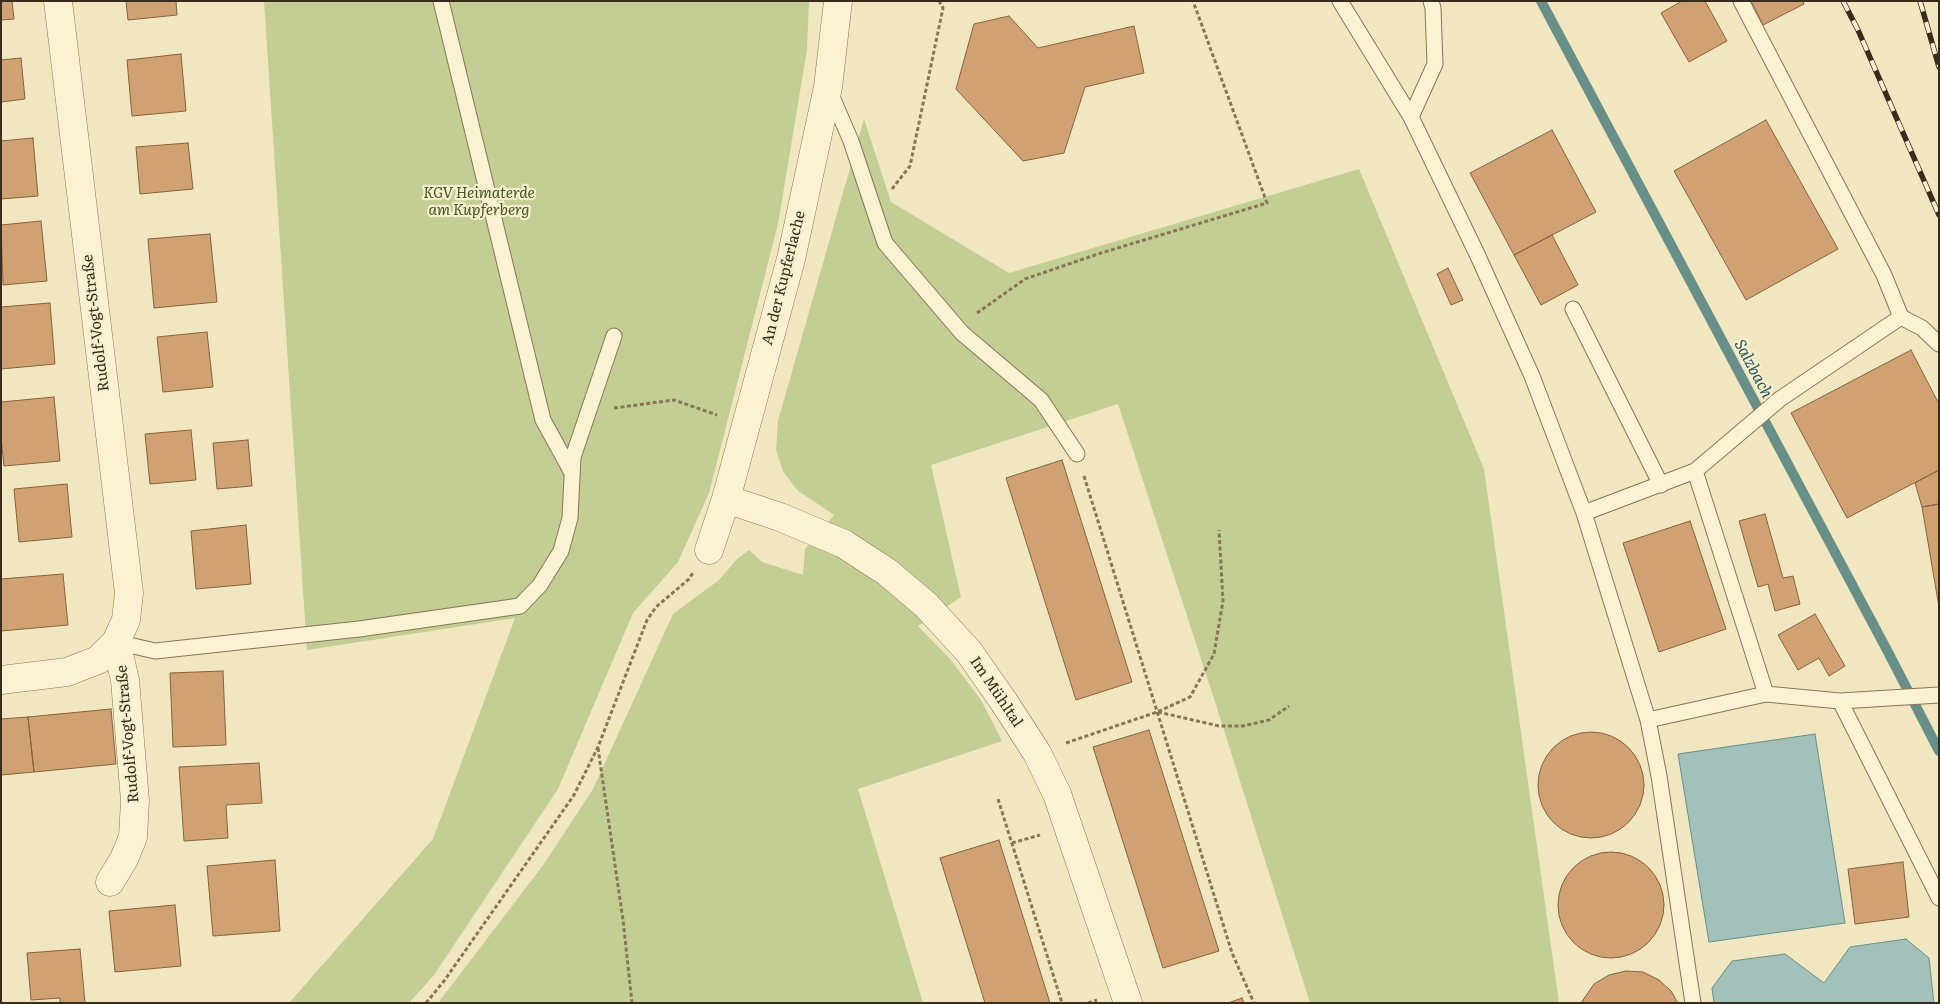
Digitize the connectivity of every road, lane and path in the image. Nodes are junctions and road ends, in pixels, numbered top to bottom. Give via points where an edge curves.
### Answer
1 (58, 1) edge
2 (441, 1) edge
3 (838, 1) edge
4 (939, 1) edge
5 (1193, 1) edge
6 (1340, 1) edge
7 (1431, 1) edge
8 (1741, 1) edge
9 (828, 87) junction
10 (1411, 117) junction
11 (875, 211) junction
12 (1573, 309) dead end
13 (1901, 317) junction
14 (962, 334) junction
15 (614, 336) dead end
16 (1939, 344) edge
17 (587, 412) junction
18 (746, 425) junction
19 (1077, 454) joint
20 (572, 471) junction
21 (1695, 471) junction
22 (1661, 485) junction
23 (726, 499) junction
24 (1584, 513) junction
25 (1219, 530) dead end
26 (709, 550) joint
27 (116, 642) junction
28 (1, 680) edge
29 (1766, 694) junction
30 (1939, 694) edge
31 (1840, 701) junction
32 (1289, 706) dead end
33 (1157, 712) junction
34 (1648, 720) junction
35 (1093, 734) dead end
36 (598, 747) junction
37 (998, 799) dead end
38 (110, 882) dead end
39 (1939, 898) edge
40 (1095, 1000) dead end
41 (426, 1003) edge
42 (632, 1003) edge
43 (1062, 1003) edge
44 (1088, 1003) edge
45 (1128, 1003) edge
46 (1254, 1003) edge
47 (1693, 1003) edge

1 - 27 street, Rudolf-Vogt-Straße via 129,594 126,620
2 - 20 lane via 543,420
3 - 9 street, An der Kupferlache
4 - 11 path via 943,8 910,166
5 - 14 path via 1267,204 1025,278 978,310
6 - 10 lane
7 - 10 lane via 1435,64
8 - 13 lane via 1884,275
9 - 11 lane
9 - 18 street, An der Kupferlache via 791,260
10 - 24 lane via 1532,376
11 - 14 lane via 885,243
12 - 22 lane
13 - 16 lane via 1922,328
13 - 21 lane via 1780,399
14 - 19 lane via 1041,400
15 - 17 lane
17 - 18 path via 674,400
17 - 20 lane
18 - 23 street, An der Kupferlache
19 - 33 path
20 - 27 lane via 570,518 561,551 540,585 520,606 359,629 155,651
21 - 22 lane
21 - 29 lane
22 - 24 lane
23 - 26 street, An der Kupferlache
23 - 45 street, Im Mühltal via 844,544 887,572 926,605 969,652 1037,753 1057,794
24 - 34 lane
25 - 33 path via 1223,601 1214,654 1190,696
26 - 36 path via 688,579 656,607 647,620
27 - 28 street, Rudolf-Vogt-Straße via 98,660 66,672
27 - 38 street, Rudolf-Vogt-Straße via 125,680 135,801 132,837
29 - 31 lane
29 - 34 lane
30 - 31 lane
31 - 39 lane
32 - 33 path via 1269,720 1243,726 1219,726
33 - 35 path
33 - 46 path via 1232,953
34 - 47 lane
36 - 41 path via 574,795
36 - 42 path
37 - 43 path
40 - 44 path

